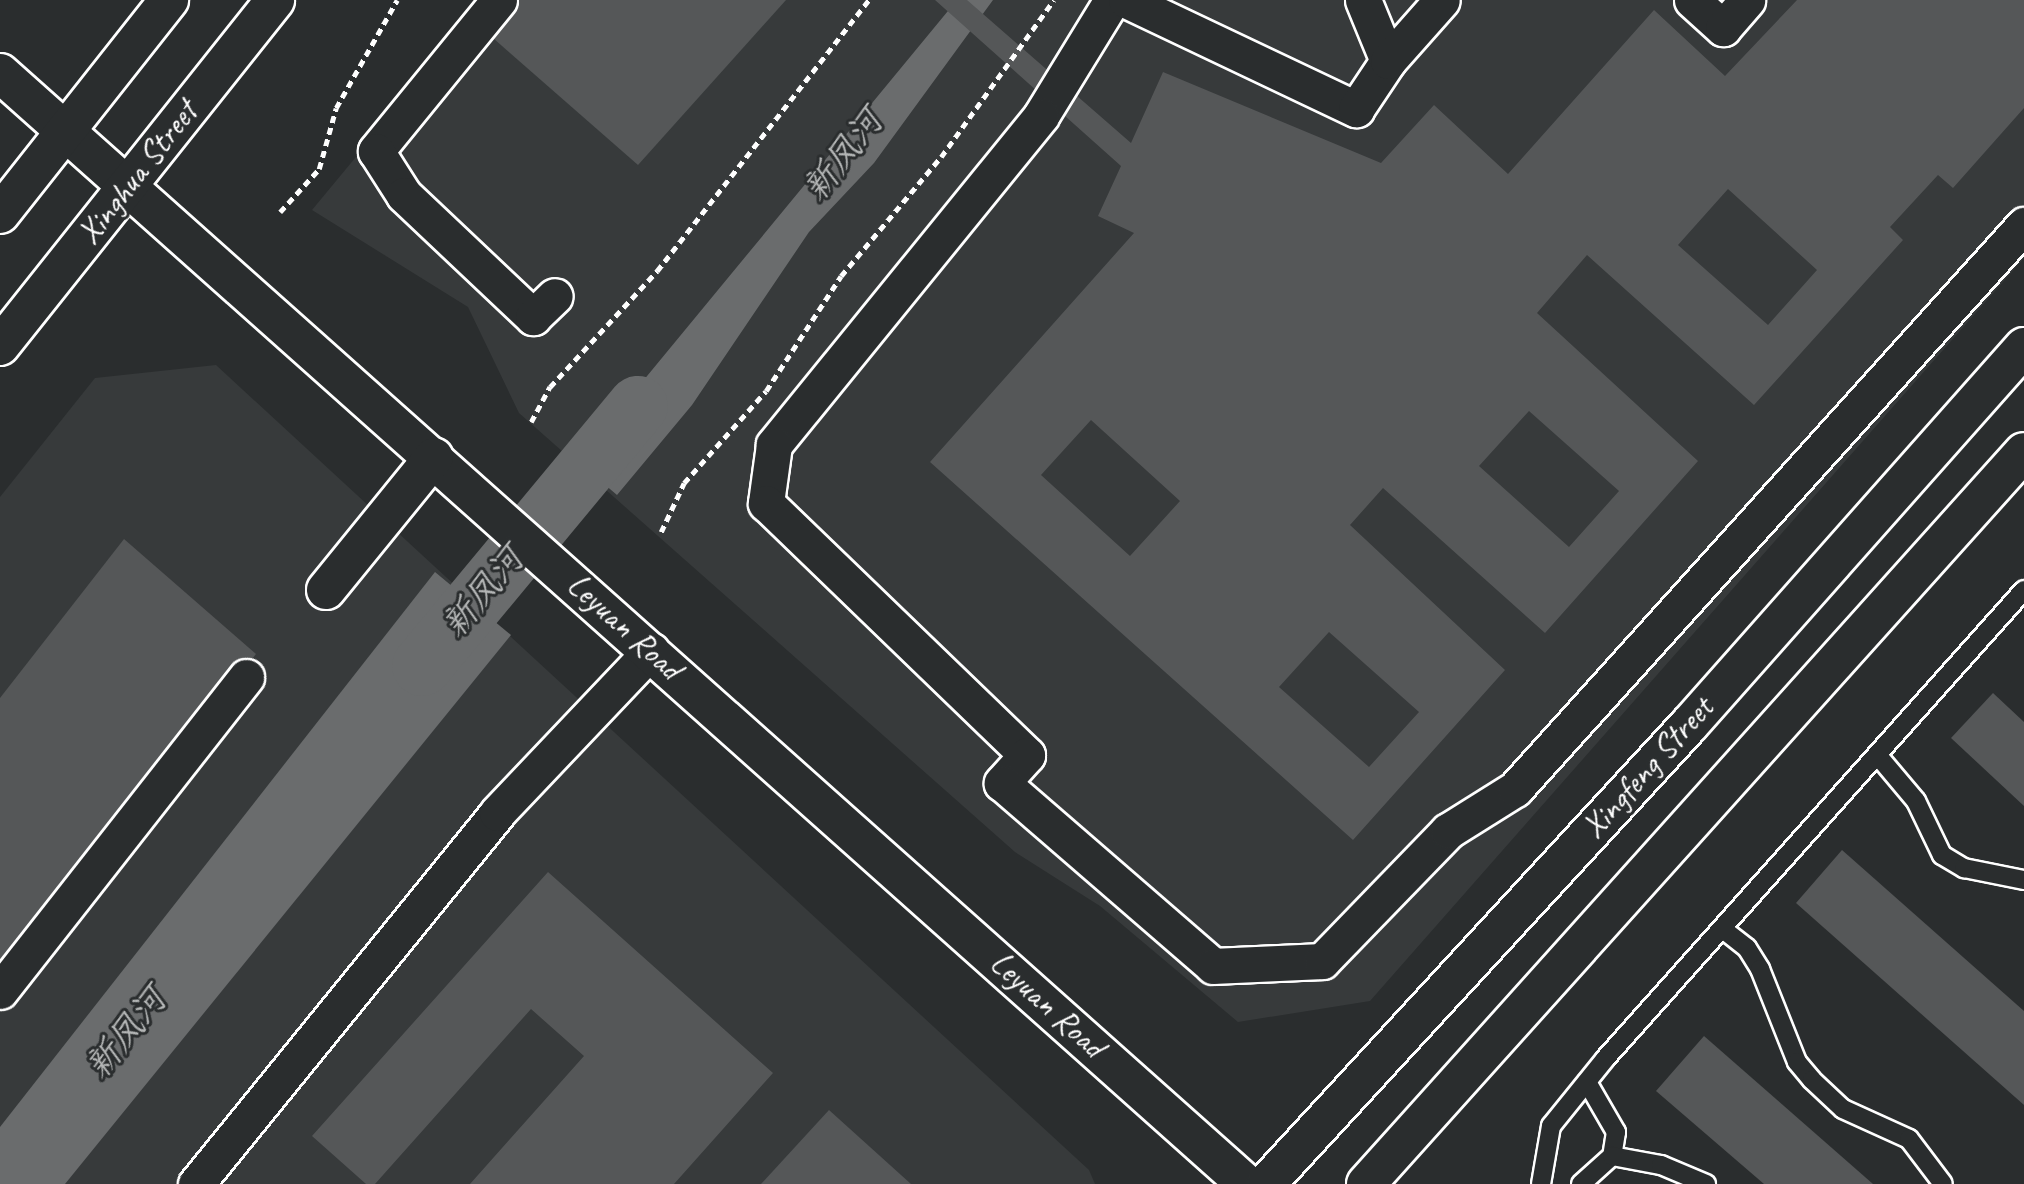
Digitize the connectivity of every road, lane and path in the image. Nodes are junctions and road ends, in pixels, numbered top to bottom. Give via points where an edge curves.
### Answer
1 (169, 0) edge
2 (275, 0) edge
3 (397, 0) edge
4 (499, 0) edge
5 (869, 0) edge
6 (1054, 0) edge
7 (1112, 0) edge
8 (1126, 0) edge
9 (1363, 0) edge
10 (1442, 0) edge
11 (1692, 0) edge
12 (1747, 0) edge
13 (1388, 61) junction
14 (0, 73) edge
15 (66, 133) junction
16 (129, 185) junction
17 (280, 212) dead end
18 (0, 214) edge
19 (2024, 225) edge
20 (555, 296) dead end
21 (0, 346) edge
22 (2024, 347) edge
23 (531, 422) dead end
24 (2024, 452) edge
25 (434, 457) junction
26 (661, 532) dead end
27 (326, 590) dead end
28 (2024, 590) edge
29 (651, 651) junction
30 (246, 677) dead end
31 (1879, 757) junction
32 (2024, 880) edge
33 (1724, 930) junction
34 (0, 991) edge
35 (1587, 1082) junction
36 (1612, 1156) junction
37 (196, 1184) edge
38 (1246, 1184) edge
39 (1266, 1184) edge
40 (1366, 1184) edge
41 (1541, 1184) edge
42 (1581, 1184) edge
43 (1706, 1184) edge
44 (1943, 1184) edge

1 - 15 main road
2 - 16 main road, Xinghua Street
3 - 17 path via 336,108 319,169
4 - 20 street via 376,152 404,195 533,317
5 - 23 path via 657,271 550,387
6 - 26 path via 941,157 841,276 766,391 684,483
7 - 19 street via 1041,116 774,445 766,503 1027,755 1002,783 1213,966 1322,961 1448,831 1515,789
8 - 13 street via 1356,109
9 - 13 street
10 - 13 street
11 - 12 street via 1723,28
14 - 15 main road, Leyuan Road
15 - 16 main road, Leyuan Road
15 - 18 main road
16 - 21 main road, Xinghua Street
16 - 25 main road, Leyuan Road
22 - 39 main road, Xingfeng Street via 1689,726
24 - 40 main road
25 - 27 main road
25 - 29 main road, Leyuan Road
28 - 31 lane
29 - 37 street via 497,813
29 - 38 main road, Leyuan Road
30 - 34 street
31 - 32 lane via 1916,802 1942,855 1964,868
31 - 33 lane
33 - 35 lane
33 - 44 lane via 1747,948 1760,969 1797,1062 1812,1080 1843,1109 1909,1139
35 - 36 lane via 1616,1132
35 - 41 lane via 1551,1126
36 - 42 lane
36 - 43 lane via 1661,1165

